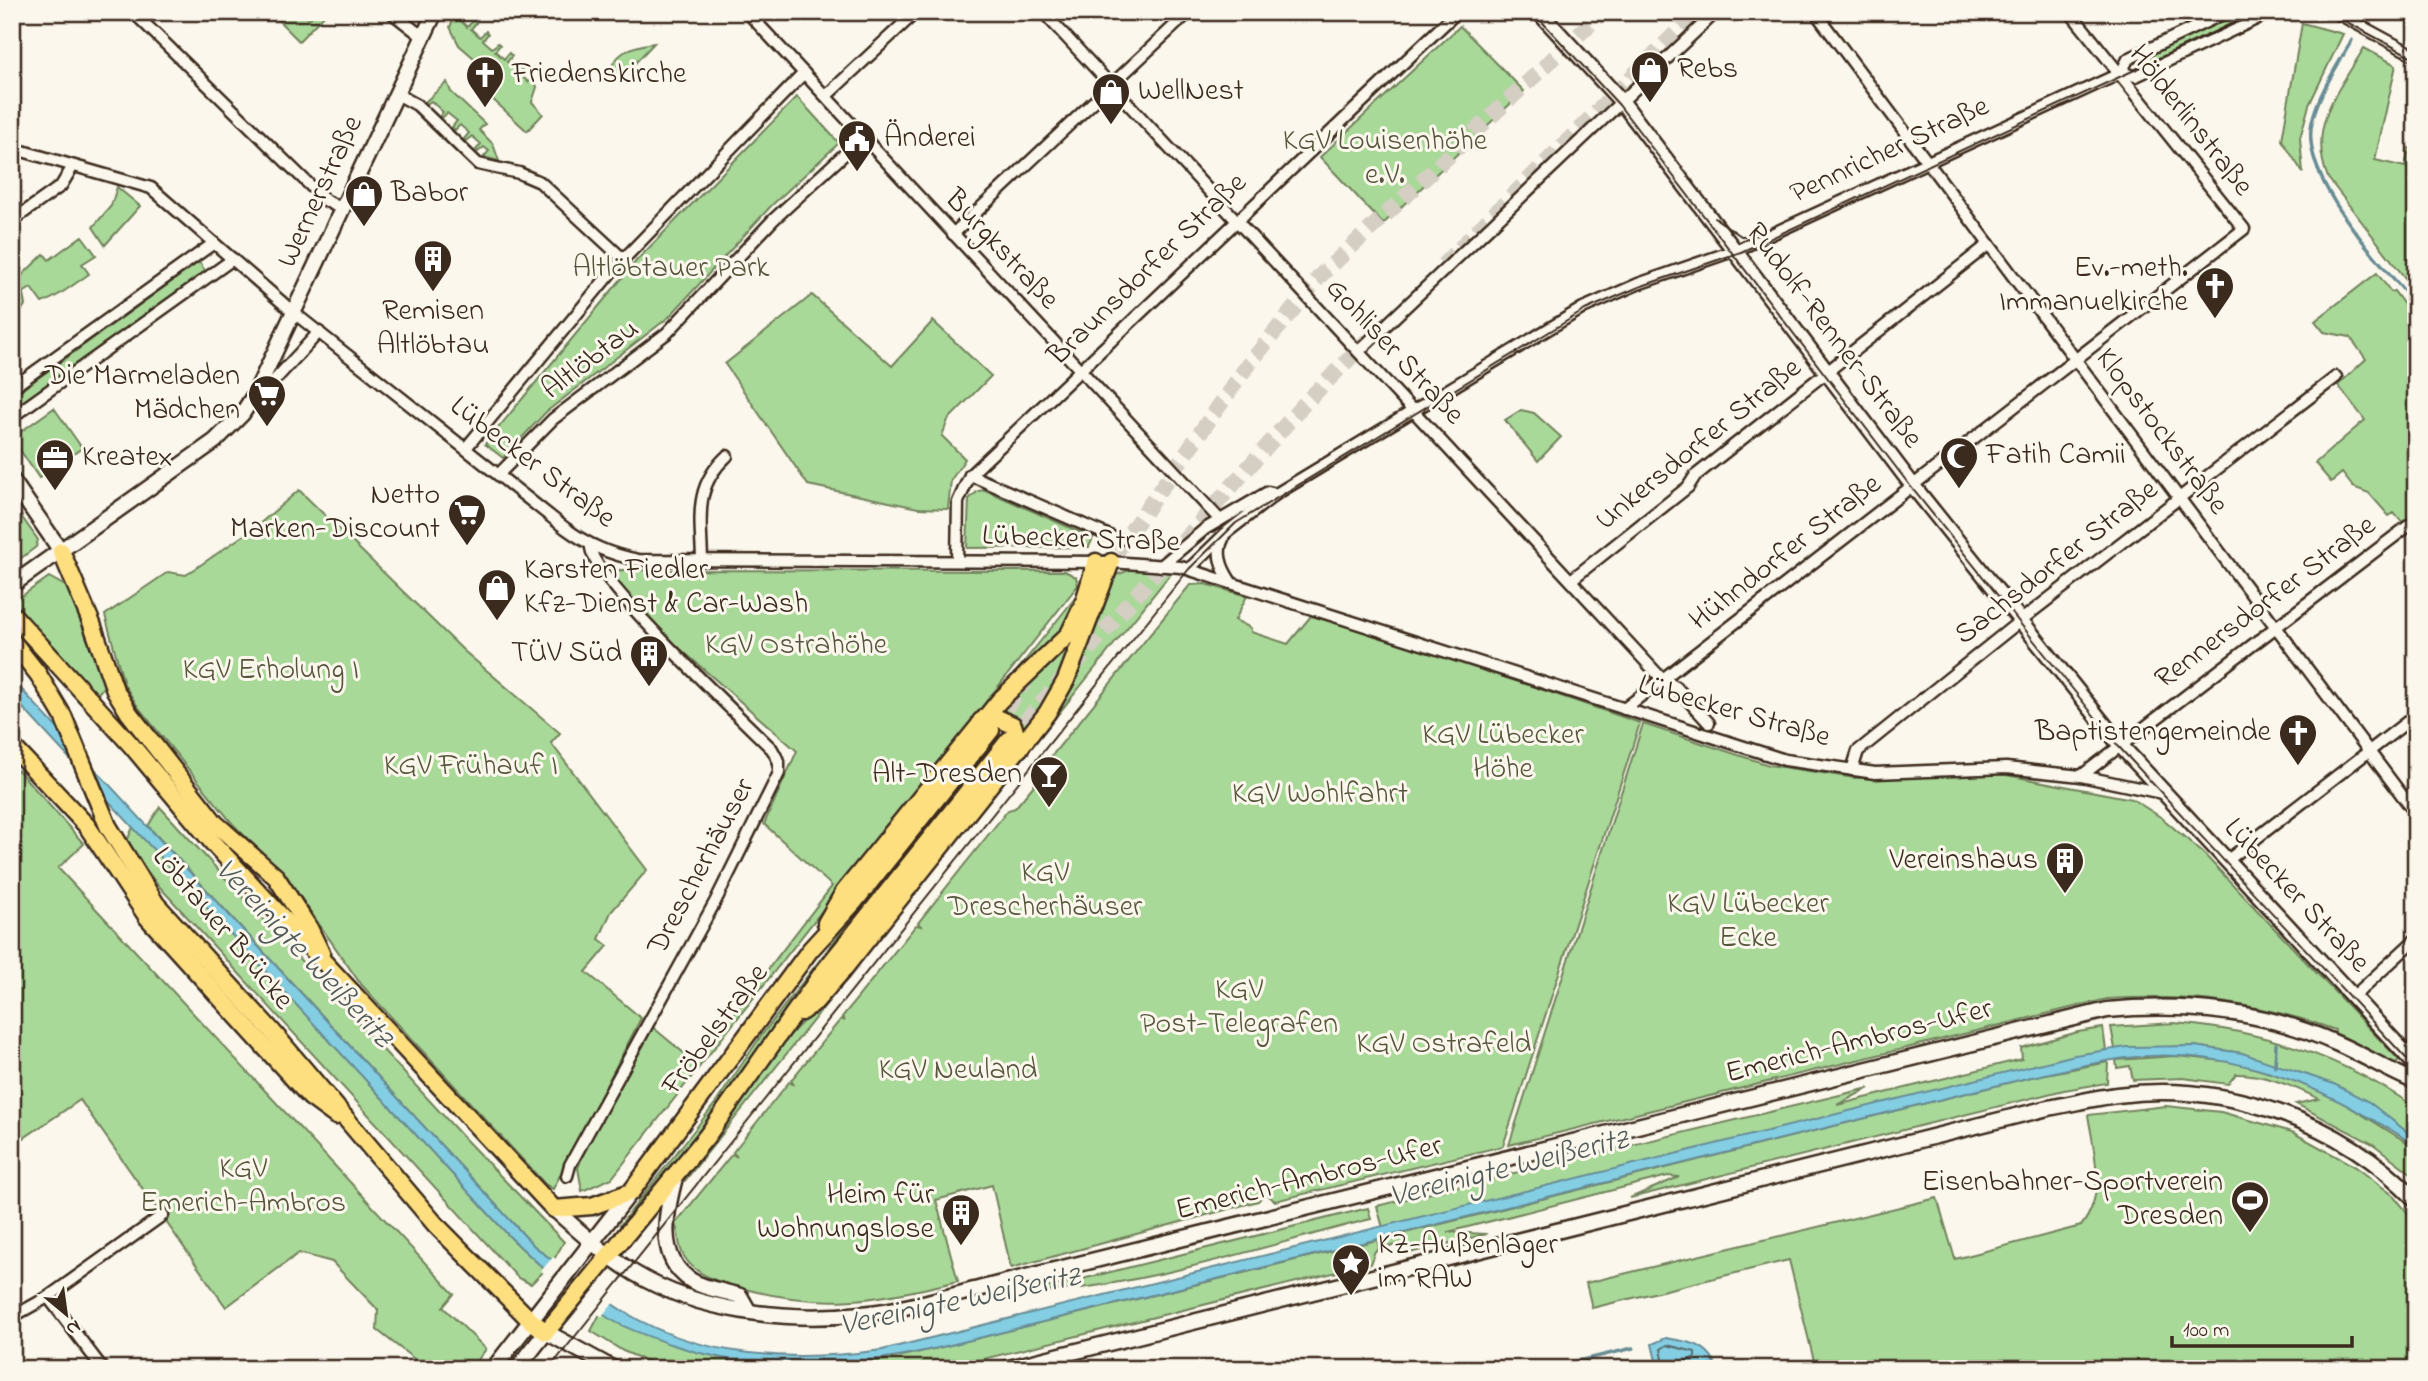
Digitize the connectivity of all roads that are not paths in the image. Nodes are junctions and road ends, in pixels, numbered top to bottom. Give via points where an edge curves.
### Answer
1 (133, 12) edge
2 (391, 12) edge
3 (435, 12) edge
4 (747, 12) edge
5 (916, 12) edge
6 (1044, 12) edge
7 (1189, 12) edge
8 (1457, 12) edge
9 (1539, 12) edge
10 (1716, 12) edge
11 (1815, 12) edge
12 (2070, 12) edge
13 (2227, 12) edge
14 (2272, 12) edge
15 (2334, 12) edge
16 (423, 37) junction
17 (2416, 56) edge
18 (804, 73) junction
19 (2121, 73) junction
20 (1112, 85) junction
21 (397, 94) junction
22 (826, 96) junction
23 (1622, 102) junction
24 (863, 137) junction
25 (12, 148) edge
26 (1927, 161) junction
27 (73, 166) junction
28 (342, 209) junction
29 (1237, 218) junction
30 (12, 221) edge
31 (2244, 229) joint
32 (953, 234) junction
33 (214, 243) junction
34 (1989, 244) junction
35 (1736, 250) junction
36 (233, 259) junction
37 (623, 259) junction
38 (293, 312) junction
39 (319, 332) junction
40 (1360, 351) junction
41 (2076, 359) junction
42 (1080, 370) junction
43 (1827, 372) junction
44 (2336, 377) dead end
45 (12, 388) edge
46 (255, 394) junction
47 (1414, 410) junction
48 (12, 417) edge
49 (466, 448) junction
50 (727, 456) dead end
51 (499, 474) junction
52 (970, 475) junction
53 (12, 480) edge
54 (1913, 486) junction
55 (1276, 494) junction
56 (2180, 498) junction
57 (18, 499) edge
58 (1220, 520) junction
59 (2416, 520) edge
60 (1227, 532) junction
61 (1119, 540) dead end
62 (592, 545) junction
63 (61, 551) junction
64 (702, 560) junction
65 (957, 561) junction
66 (1104, 562) junction
67 (1161, 566) junction
68 (1189, 569) junction
69 (1571, 580) junction
70 (1231, 582) junction
71 (12, 584) edge
72 (12, 614) edge
73 (2021, 621) junction
74 (2275, 626) junction
75 (12, 641) edge
76 (1663, 680) junction
77 (1624, 709) junction
78 (2416, 715) edge
79 (1709, 723) dead end
80 (986, 725) junction
81 (1014, 744) junction
82 (12, 746) edge
83 (2121, 746) junction
84 (2369, 751) junction
85 (1852, 770) junction
86 (2081, 776) junction
87 (2162, 793) junction
88 (2416, 814) edge
89 (2228, 860) junction
90 (2416, 939) edge
91 (326, 965) junction
92 (2354, 996) junction
93 (2416, 1065) edge
94 (2416, 1082) edge
95 (353, 1127) junction
96 (677, 1174) junction
97 (567, 1177) dead end
98 (631, 1192) junction
99 (2416, 1200) edge
100 (554, 1209) junction
101 (163, 1215) dead end
102 (588, 1249) junction
103 (605, 1261) junction
104 (48, 1297) junction
105 (748, 1310) junction
106 (12, 1317) edge
107 (530, 1321) junction
108 (546, 1332) junction
109 (103, 1369) edge
110 (493, 1369) edge
111 (517, 1369) edge
112 (614, 1369) edge
113 (1005, 1369) edge

1 - 28 street via 325,200
2 - 16 street
3 - 16 main road, Wernerstraße
4 - 18 street, Burgkstraße
5 - 22 street
6 - 20 street, Gohliser Straße
7 - 20 street
8 - 29 street, Braunsdorfer Straße
9 - 23 main road, Rudolf-Renner-Straße
10 - 23 street
11 - 26 street, Klopstockstraße
12 - 19 street, Hölderlinstraße
13 - 19 street, Pennricher Straße via 2128,59
14 - 19 street, Pennricher Straße via 2140,74
15 - 17 street
16 - 21 main road, Wernerstraße
18 - 22 street, Burgkstraße
18 - 37 street, Altlöbtau
19 - 26 street, Pennricher Straße
19 - 31 street, Hölderlinstraße
20 - 29 street, Gohliser Straße
20 - 32 street
21 - 28 main road, Wernerstraße
21 - 37 street via 417,105 478,164 540,182
22 - 24 street, Burgkstraße
23 - 35 main road, Rudolf-Renner-Straße
23 - 40 street
24 - 32 street, Burgkstraße
24 - 51 street, Altlöbtau via 773,220 667,333 552,419
25 - 27 street, Lübecker Straße
26 - 34 street, Klopstockstraße
26 - 35 street, Pennricher Straße
27 - 30 street via 61,186
27 - 33 street, Lübecker Straße via 150,188
28 - 38 main road, Wernerstraße
29 - 40 street, Gohliser Straße
29 - 42 street, Braunsdorfer Straße
31 - 41 street, Hühndorfer Straße
32 - 42 street, Burgkstraße
33 - 36 street, Lübecker Straße
33 - 45 street
34 - 41 street, Klopstockstraße
34 - 43 street, Unkersdorfer Straße
35 - 43 main road, Rudolf-Renner-Straße
35 - 47 street, Pennricher Straße via 1583,308
36 - 38 street, Lübecker Straße
36 - 48 street
37 - 49 street, Altlöbtau
38 - 39 street, Lübecker Straße
38 - 46 main road, Wernerstraße
39 - 46 street, Wernerstraße via 272,383
39 - 49 street, Lübecker Straße
40 - 47 street, Gohliser Straße
41 - 54 street, Hühndorfer Straße
41 - 56 street, Klopstockstraße
42 - 52 street, Braunsdorfer Straße
42 - 58 street, Burgkstraße
43 - 54 main road, Rudolf-Renner-Straße
43 - 69 street, Unkersdorfer Straße
44 - 56 street, Sachsdorfer Straße
46 - 63 main road, Wernerstraße via 215,441
47 - 55 street, Pennricher Straße
47 - 69 street, Gohliser Straße
49 - 51 street, Lübecker Straße
50 - 64 street via 712,470 701,499
51 - 62 street, Lübecker Straße
52 - 61 street
52 - 65 street, Braunsdorfer Straße via 958,502
53 - 57 main road
54 - 73 main road, Rudolf-Renner-Straße
54 - 76 street, Hühndorfer Straße
55 - 58 street, Pennricher Straße via 1268,492
55 - 60 street, Pennricher Straße
56 - 73 street, Sachsdorfer Straße
56 - 74 street, Klopstockstraße
57 - 63 main road
58 - 67 street, Pennricher Straße
59 - 74 street, Rennersdorfer Straße
60 - 68 street, Pennricher Straße
60 - 70 street, Lübecker Straße via 1219,546 1220,560
62 - 64 street, Lübecker Straße via 638,560
62 - 97 street, Drescherhäuser via 592,555 607,580 772,749 779,773
63 - 71 main road, Wernerstraße
63 - 91 main road via 115,690 129,713 215,823 276,877
64 - 65 street, Lübecker Straße
65 - 66 street, Lübecker Straße
66 - 67 street, Lübecker Straße
66 - 80 main road, Fröbelstraße via 1069,634
66 - 81 main road, Fröbelstraße via 1066,680 1047,713
67 - 68 street, Lübecker Straße
68 - 70 street, Lübecker Straße
69 - 76 street, Gohliser Straße
70 - 77 street, Lübecker Straße
72 - 91 main road, Löbtauer Brücke
73 - 83 main road, Rudolf-Renner-Straße
73 - 85 street, Sachsdorfer Straße via 1858,751
74 - 83 street, Rennersdorfer Straße
74 - 84 street, Klopstockstraße
75 - 95 main road, Löbtauer Brücke via 62,716 108,827 140,883
76 - 77 street, Hühndorfer Straße
76 - 79 street, Gohliser Straße via 1676,687
77 - 85 street, Lübecker Straße via 1785,760
78 - 84 street
80 - 81 main road via 995,717 1013,724
80 - 98 main road, Fröbelstraße via 844,892 810,950
81 - 96 main road, Fröbelstraße via 842,971 815,1002 790,1019
82 - 95 main road via 87,826 133,897 172,944 310,1097
83 - 86 street, Rennersdorfer Straße
83 - 87 main road, Rudolf-Renner-Straße
84 - 88 street, Klopstockstraße
84 - 89 street
85 - 86 street, Lübecker Straße via 2006,768
86 - 87 street, Lübecker Straße
87 - 89 main road, Lübecker Straße
89 - 92 main road, Lübecker Straße
90 - 92 street
91 - 100 main road, Emerich-Ambros-Ufer
92 - 93 main road, Lübecker Straße
94 - 105 main road, Emerich-Ambros-Ufer via 2337,1044 2258,1018 2170,1007 2107,1010 906,1306 828,1316
95 - 107 main road via 435,1224
96 - 103 main road, Fröbelstraße
96 - 105 main road via 666,1222 675,1261 692,1281 740,1296
98 - 100 main road via 592,1206
98 - 102 main road, Fröbelstraße
99 - 113 main road via 2362,1154 2285,1114 2202,1095 2117,1095 2048,1108
100 - 102 main road, Emerich-Ambros-Ufer
101 - 104 street
102 - 103 main road, Emerich-Ambros-Ufer
102 - 107 main road, Fröbelstraße
103 - 105 main road, Emerich-Ambros-Ufer via 679,1294
103 - 108 main road, Fröbelstraße
104 - 106 street
104 - 109 street
107 - 108 main road
107 - 110 main road, Fröbelstraße
108 - 111 main road, Fröbelstraße
108 - 112 main road

